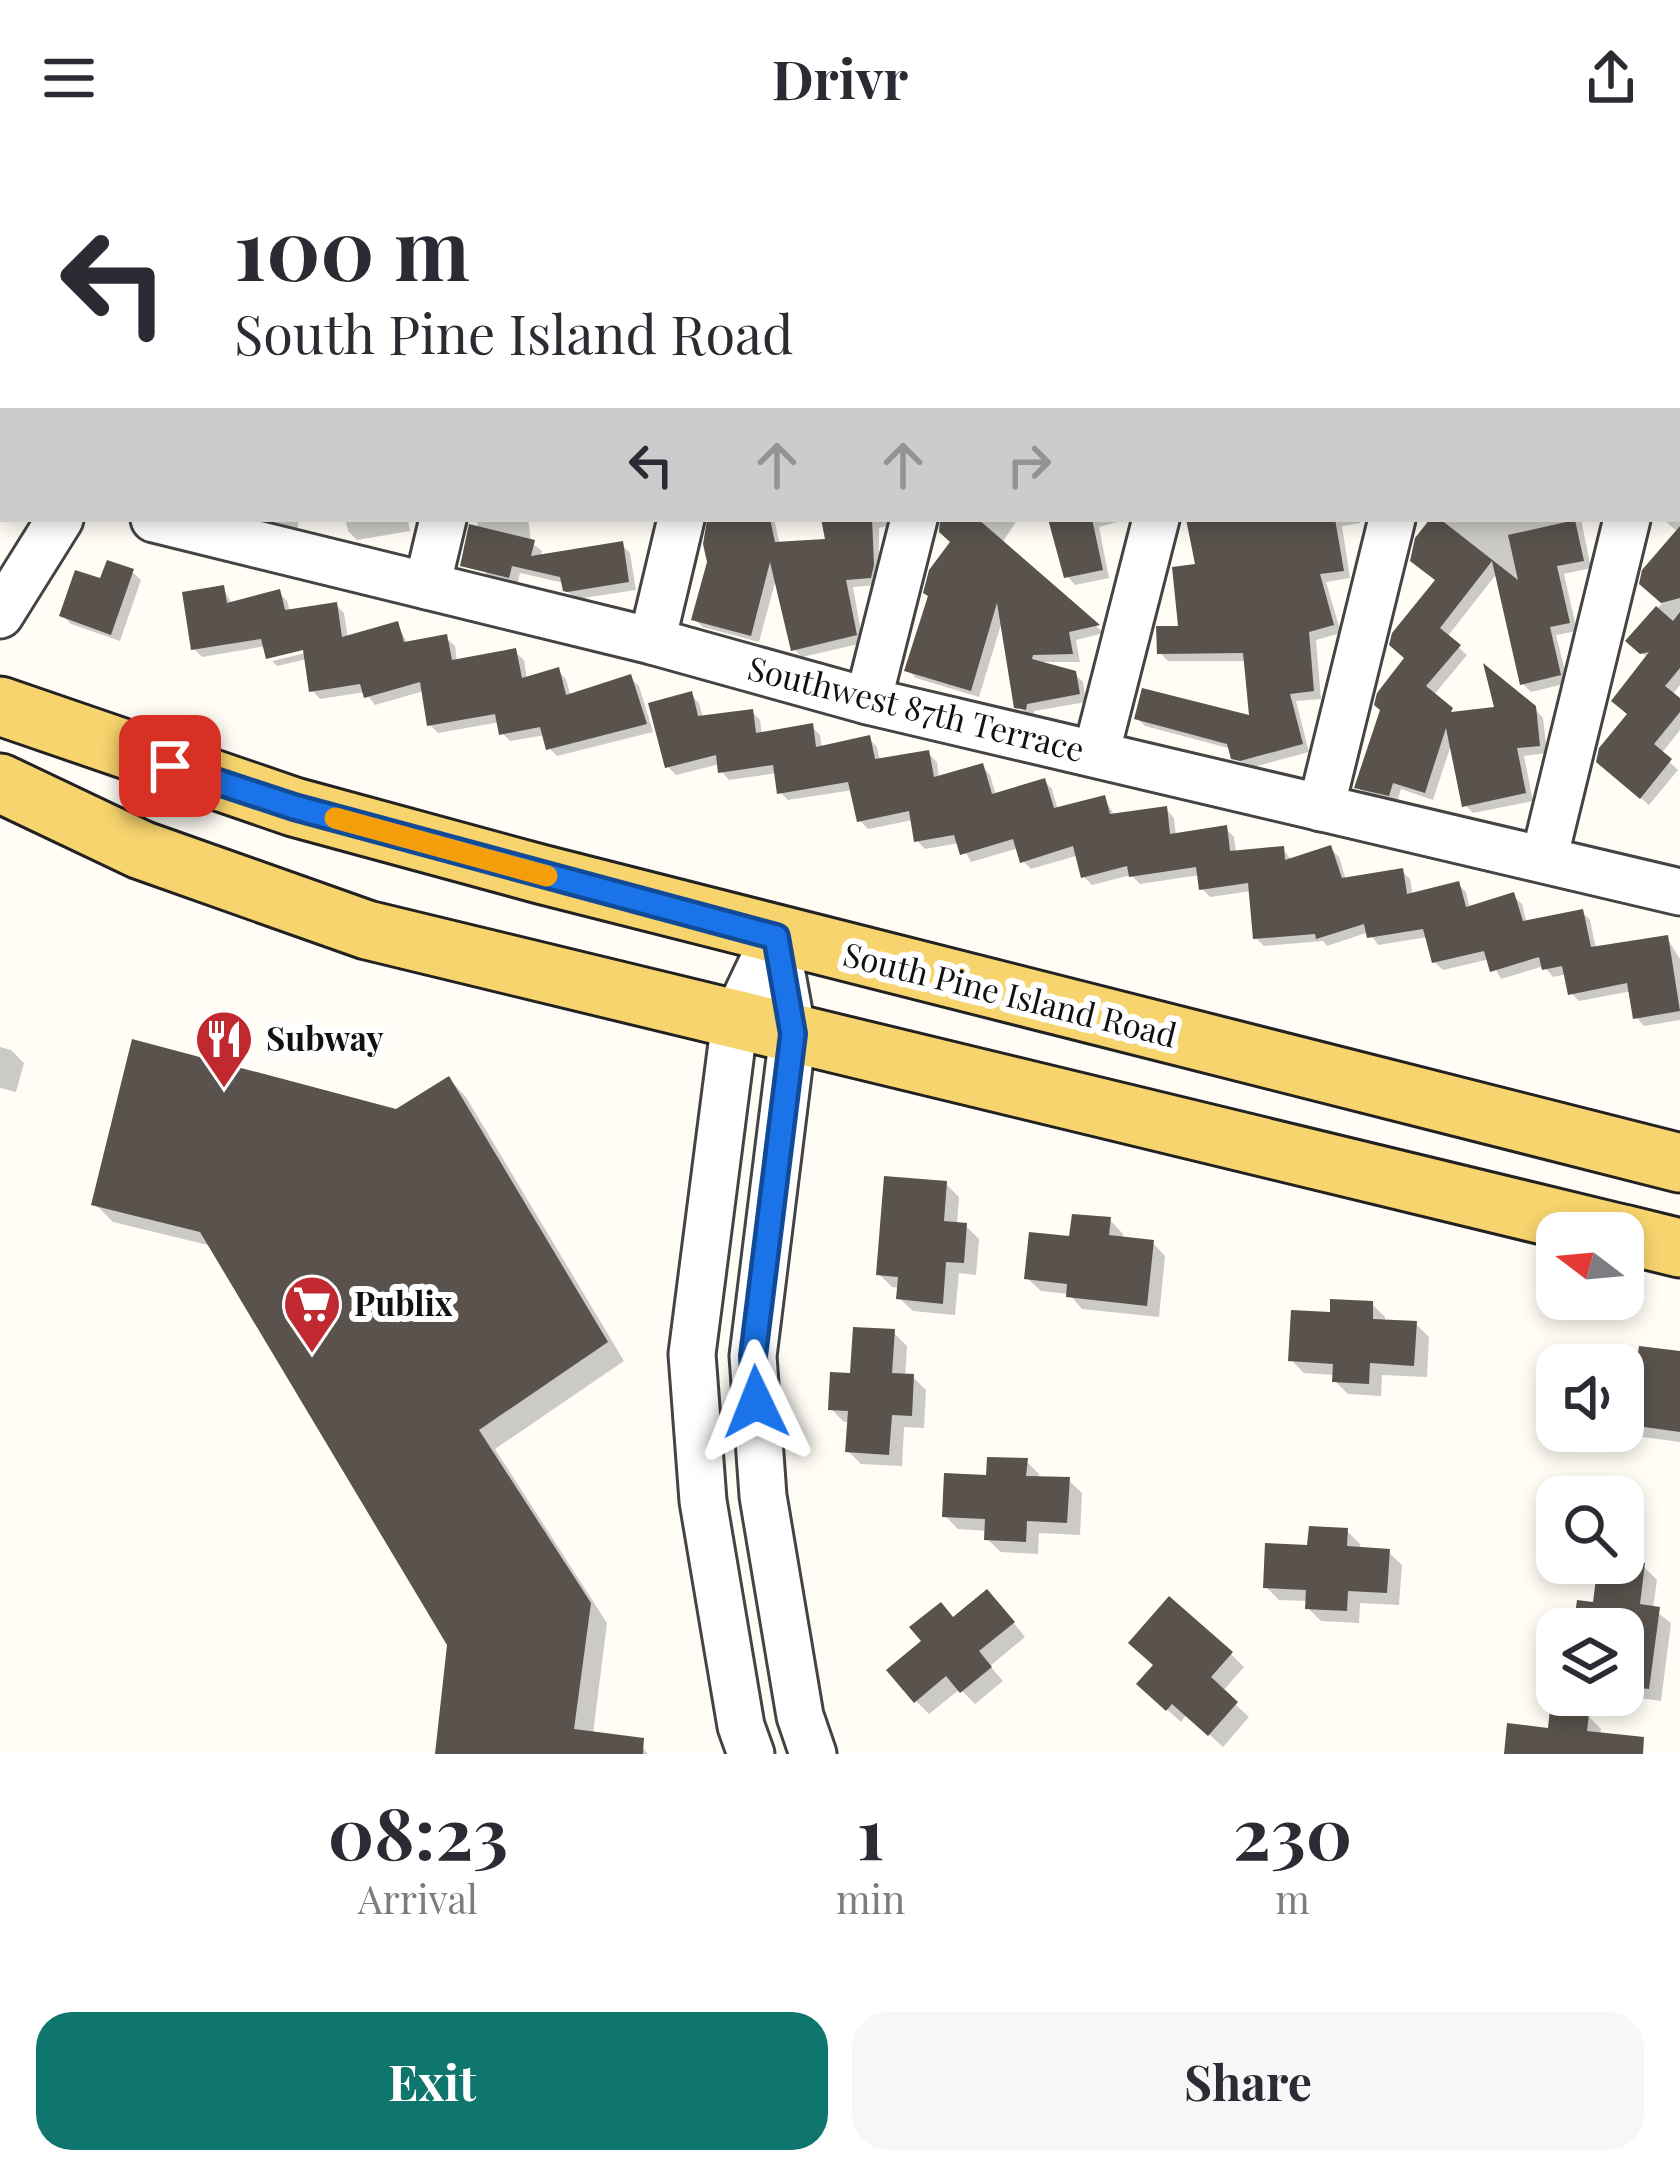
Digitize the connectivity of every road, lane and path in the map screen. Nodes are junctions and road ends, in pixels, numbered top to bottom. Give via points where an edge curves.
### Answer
1 (166, 522) edge
2 (442, 522) edge
3 (680, 522) edge
4 (913, 522) edge
5 (1155, 522) edge
6 (1391, 522) edge
7 (1626, 522) edge
8 (48, 537) edge
9 (427, 586) junction
10 (0, 614) edge
11 (652, 641) junction
12 (868, 701) junction
13 (0, 706) edge
14 (1096, 754) junction
15 (0, 783) edge
16 (294, 807) junction
17 (1321, 808) junction
18 (141, 850) junction
19 (1544, 859) junction
20 (1680, 892) edge
21 (776, 937) junction
22 (735, 1020) junction
23 (793, 1034) junction
24 (1680, 1163) edge
25 (1536, 1213) edge
26 (1644, 1239) edge
27 (1680, 1248) edge
28 (751, 1754) edge
29 (813, 1754) edge

1 - 9 street, Southwest 87th Terrace
2 - 9 street
3 - 11 street
4 - 12 street
5 - 14 street
6 - 17 street
7 - 19 street
8 - 10 street
9 - 11 street, Southwest 87th Terrace
11 - 12 street, Southwest 87th Terrace
12 - 14 street, Southwest 87th Terrace
13 - 16 main road, South Pine Island Road
14 - 17 street, Southwest 87th Terrace
15 - 18 main road
16 - 18 main road via 230,803
16 - 21 main road, South Pine Island Road
17 - 19 street, Southwest 87th Terrace
18 - 22 main road via 367,930
19 - 20 street, Southwest 87th Terrace
21 - 22 street
21 - 23 street
21 - 24 main road, South Pine Island Road
22 - 23 main road
22 - 28 street via 692,1354 703,1501
23 - 25 main road
23 - 29 street via 753,1356 763,1496
26 - 27 main road

